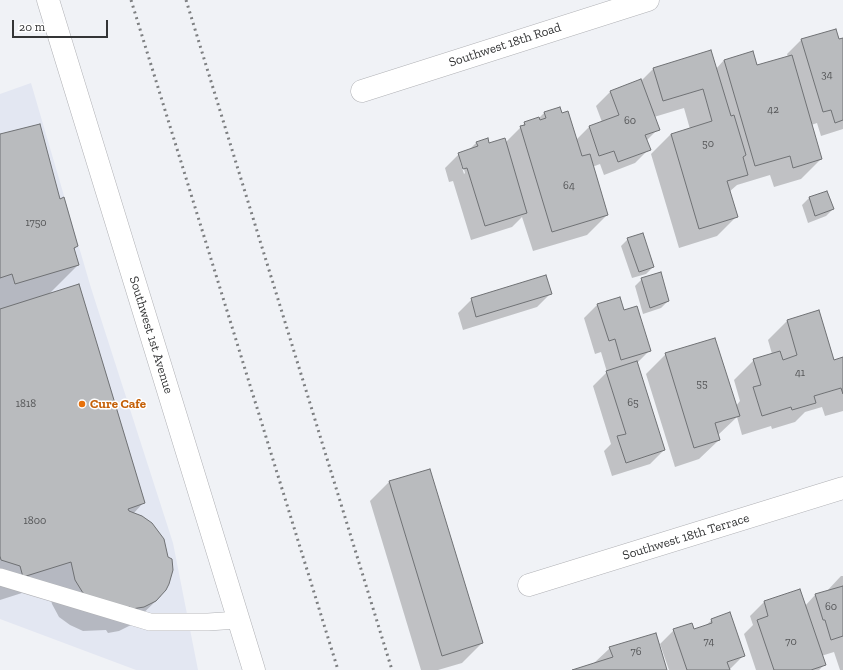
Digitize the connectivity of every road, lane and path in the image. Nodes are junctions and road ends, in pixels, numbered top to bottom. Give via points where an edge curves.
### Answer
1 (48, 0) edge
2 (648, 0) edge
3 (362, 91) dead end
4 (843, 488) edge
5 (0, 576) edge
6 (529, 585) dead end
7 (238, 620) junction
8 (254, 670) edge

1 - 7 street, Southwest 1st Avenue
2 - 3 street, Southwest 18th Road
4 - 6 street, Southwest 18th Terrace
5 - 7 lane via 150,622
7 - 8 street, Southwest 1st Avenue

